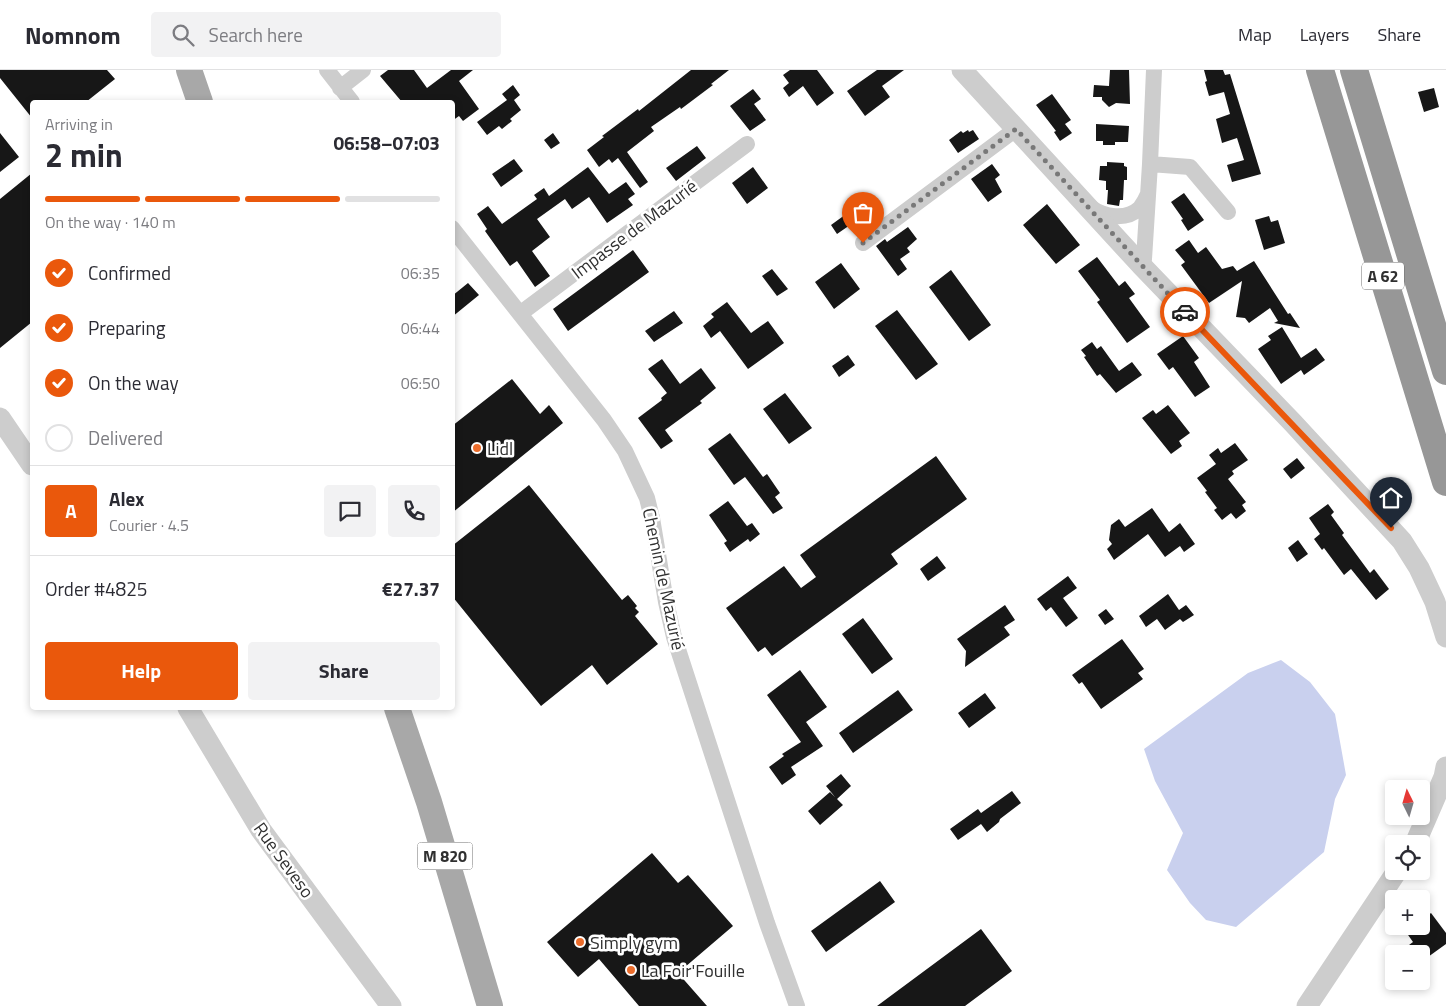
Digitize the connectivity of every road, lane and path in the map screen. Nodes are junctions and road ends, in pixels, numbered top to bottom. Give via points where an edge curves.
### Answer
1 (189, 70) edge
2 (327, 70) edge
3 (364, 70) edge
4 (962, 70) edge
5 (1154, 70) edge
6 (1320, 70) edge
7 (1354, 70) edge
8 (340, 88) junction
9 (199, 100) edge
10 (350, 100) edge
11 (1016, 129) junction
12 (747, 144) dead end
13 (1150, 164) junction
14 (1148, 194) junction
15 (1082, 201) junction
16 (1228, 212) dead end
17 (455, 232) edge
18 (863, 243) dead end
19 (1141, 265) junction
20 (521, 313) junction
21 (1446, 370) edge
22 (0, 418) edge
23 (30, 462) edge
24 (1446, 482) edge
25 (1446, 637) edge
26 (189, 710) edge
27 (397, 710) edge
28 (1446, 767) edge
29 (1419, 835) edge
30 (1391, 880) edge
31 (391, 1006) edge
32 (490, 1006) edge
33 (797, 1006) edge
34 (1307, 1006) edge

1 - 9 main road
2 - 8 street
3 - 8 street
4 - 11 street
5 - 13 street
6 - 24 highway, A 62
7 - 21 highway, A 62
8 - 10 street
11 - 15 street
11 - 18 street
12 - 20 street, Impasse de Mazurié
13 - 14 street
13 - 16 street via 1190,167
14 - 15 street via 1138,210 1120,216 1097,212
14 - 19 street
15 - 19 street
17 - 20 street, Chemin de Mazurié
19 - 25 street via 1402,540 1435,602
20 - 33 street, Chemin de Mazurié via 620,443 647,498 674,637
22 - 23 street
26 - 31 street, Rue Seveso via 261,830
27 - 32 main road, M 820 via 429,802
28 - 29 street
30 - 34 street

